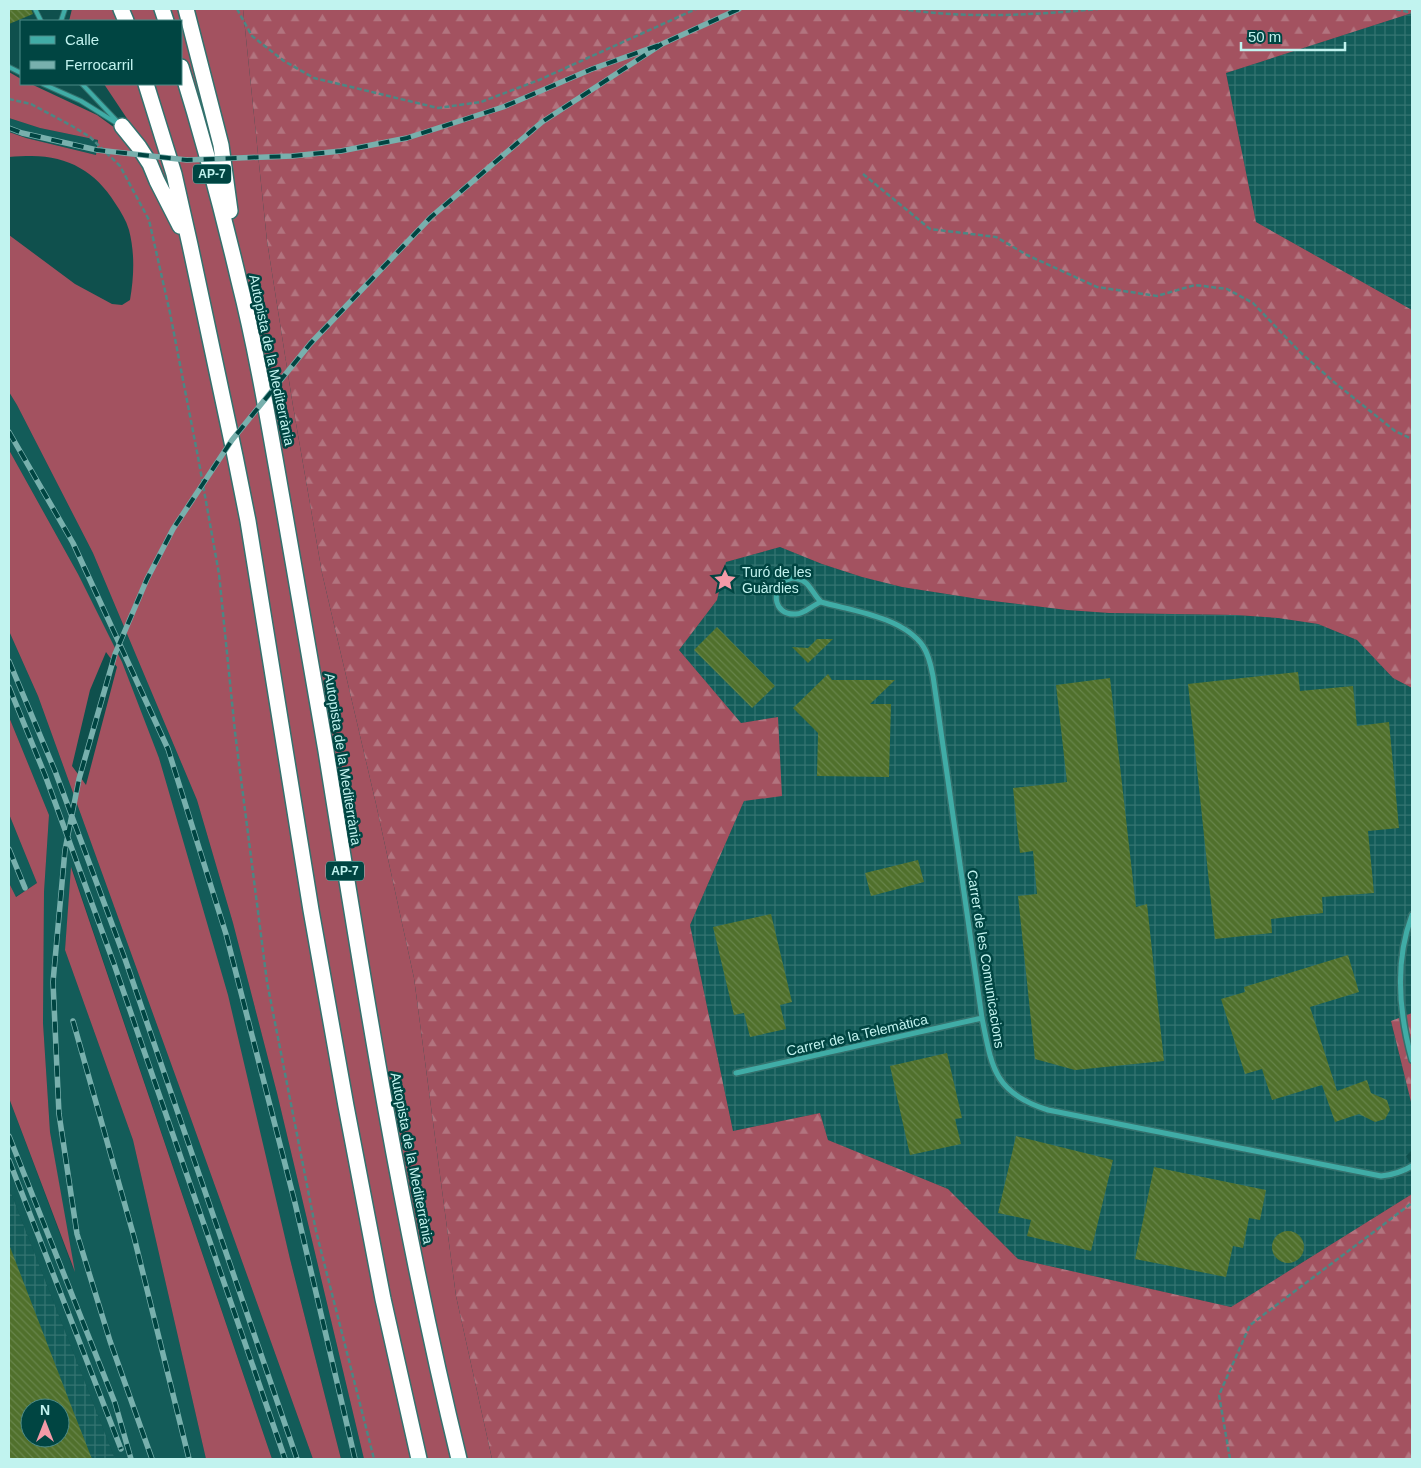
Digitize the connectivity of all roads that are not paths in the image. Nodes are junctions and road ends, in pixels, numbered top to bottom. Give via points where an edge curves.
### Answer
1 (186, 9) edge
2 (9, 67) edge
3 (182, 70) edge
4 (20, 73) edge
5 (45, 85) edge
6 (83, 85) edge
7 (146, 85) edge
8 (122, 126) junction
9 (190, 245) junction
10 (240, 282) junction
11 (821, 602) junction
12 (1412, 915) edge
13 (982, 1018) junction
14 (1412, 1060) edge
15 (736, 1073) dead end
16 (1412, 1166) edge
17 (420, 1459) edge
18 (459, 1459) edge

1 - 10 highway via 221,145
2 - 4 lane
3 - 10 highway, Autopista de la Mediterrània / AP-7
5 - 8 lane
6 - 8 lane
7 - 9 highway, AP-7 via 174,174
8 - 9 highway via 150,164
9 - 17 highway, AP-7 via 248,521 328,1008 362,1193
10 - 18 highway, Autopista de la Mediterrània / AP-7 via 300,597 399,1182
11 - 11 street via 808,584 798,578 782,583 776,592 778,605 787,613 800,613
11 - 13 street, Carrer de les Comunicacions via 905,628 915,636 930,661
12 - 14 street via 1404,944 1400,980 1402,1018
13 - 15 street, Carrer de la Telemàtica
13 - 16 street, Carrer de les Comunicacions via 995,1073 1012,1092 1036,1106 1381,1176 1403,1172

